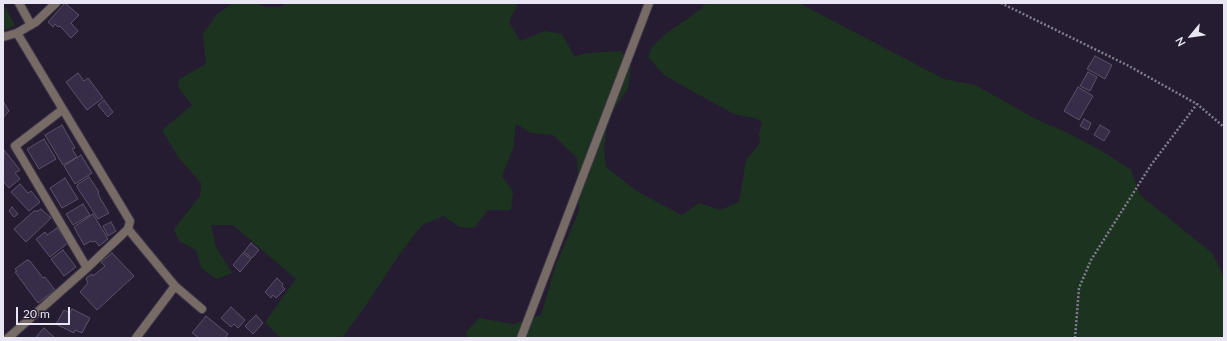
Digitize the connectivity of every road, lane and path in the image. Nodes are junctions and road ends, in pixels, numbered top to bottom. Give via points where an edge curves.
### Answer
1 (19, 3) edge
2 (56, 3) edge
3 (649, 3) edge
4 (1001, 3) edge
5 (31, 25) junction
6 (17, 33) junction
7 (3, 37) edge
8 (1197, 104) junction
9 (62, 110) junction
10 (1224, 127) edge
11 (128, 229) junction
12 (87, 268) junction
13 (176, 286) junction
14 (202, 309) dead end
15 (8, 338) edge
16 (136, 338) edge
17 (521, 338) edge
18 (1075, 338) edge

1 - 5 street
2 - 5 street
3 - 17 street
4 - 8 path via 1121,62
5 - 6 street
6 - 7 street
6 - 9 street
8 - 10 path
8 - 18 path via 1151,165 1090,260 1079,288
9 - 11 street via 130,221
9 - 12 street via 15,146
11 - 12 street
11 - 13 street
12 - 15 street
13 - 14 street
13 - 16 street

